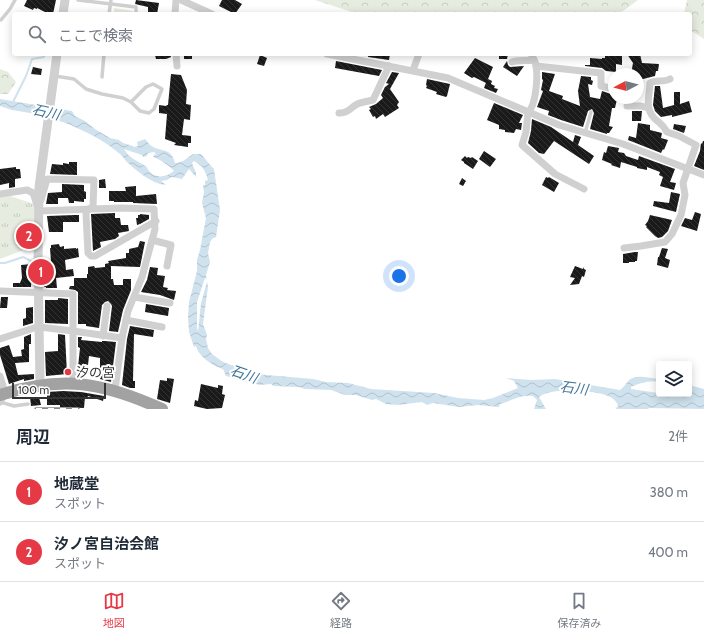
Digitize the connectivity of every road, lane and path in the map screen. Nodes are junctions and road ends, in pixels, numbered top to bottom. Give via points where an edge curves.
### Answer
1 (15, 0) edge
2 (65, 0) edge
3 (78, 0) edge
4 (176, 0) edge
5 (182, 0) edge
6 (111, 2) edge
7 (63, 12) edge
8 (109, 12) edge
9 (136, 12) edge
10 (175, 12) edge
11 (208, 12) edge
12 (1, 20) dead end
13 (57, 56) edge
14 (104, 56) edge
15 (176, 56) edge
16 (337, 56) edge
17 (418, 56) edge
18 (534, 60) edge
19 (512, 62) dead end
20 (177, 66) dead end
21 (389, 66) junction
22 (413, 70) junction
23 (102, 77) dead end
24 (54, 78) junction
25 (670, 79) dead end
26 (608, 88) edge
27 (131, 102) junction
28 (627, 106) dead end
29 (648, 108) junction
30 (528, 112) junction
31 (591, 112) dead end
32 (339, 113) dead end
33 (585, 134) junction
34 (688, 169) junction
35 (704, 175) edge
36 (584, 189) dead end
37 (0, 194) edge
38 (39, 208) junction
39 (87, 210) junction
40 (156, 221) junction
41 (152, 240) junction
42 (624, 248) dead end
43 (166, 261) dead end
44 (0, 291) edge
45 (39, 294) junction
46 (134, 297) junction
47 (170, 304) dead end
48 (107, 306) dead end
49 (126, 320) junction
50 (39, 327) junction
51 (162, 327) dead end
52 (72, 330) junction
53 (103, 336) junction
54 (122, 338) junction
55 (0, 339) edge
56 (0, 376) edge
57 (73, 383) junction
58 (40, 384) junction
59 (115, 390) junction
60 (1, 398) edge
61 (28, 404) dead end
62 (162, 409) edge

1 - 12 lane
2 - 7 street
3 - 6 lane
4 - 10 street
5 - 11 street
6 - 8 lane
6 - 9 lane via 136,7
13 - 24 street
14 - 23 lane
15 - 20 street
16 - 21 street
17 - 22 street
18 - 19 street
18 - 26 street via 601,73 601,86
18 - 30 street via 534,99
21 - 22 street
21 - 32 street via 373,100 358,103 348,112
22 - 30 street via 448,78
24 - 27 lane via 74,79 86,88
24 - 38 street via 41,167
25 - 29 street via 650,83
27 - 27 lane via 140,111 149,113 154,109 162,89 153,84 146,87
28 - 29 street
29 - 34 street via 667,132 696,145
30 - 33 street
30 - 36 street via 522,145 555,174
31 - 33 lane
33 - 34 street via 623,144
34 - 35 street
34 - 42 street via 683,183 681,216 669,238 661,243
37 - 38 street via 27,190 33,194
38 - 39 street
38 - 39 street via 47,179 94,180 93,207
38 - 45 street
39 - 40 street via 154,209
39 - 40 street via 88,253 91,256
40 - 41 street
41 - 43 street via 172,245
41 - 46 street
44 - 45 street
45 - 50 street
45 - 52 street via 73,294
46 - 47 street via 158,305
46 - 49 street
48 - 53 street
49 - 51 street via 148,328
49 - 54 street
50 - 52 street
50 - 55 street
50 - 58 street
52 - 53 street
52 - 57 street
53 - 54 street
54 - 59 street
56 - 60 street
57 - 58 highway
57 - 59 highway
58 - 60 highway
59 - 62 highway
60 - 61 lane via 17,406

